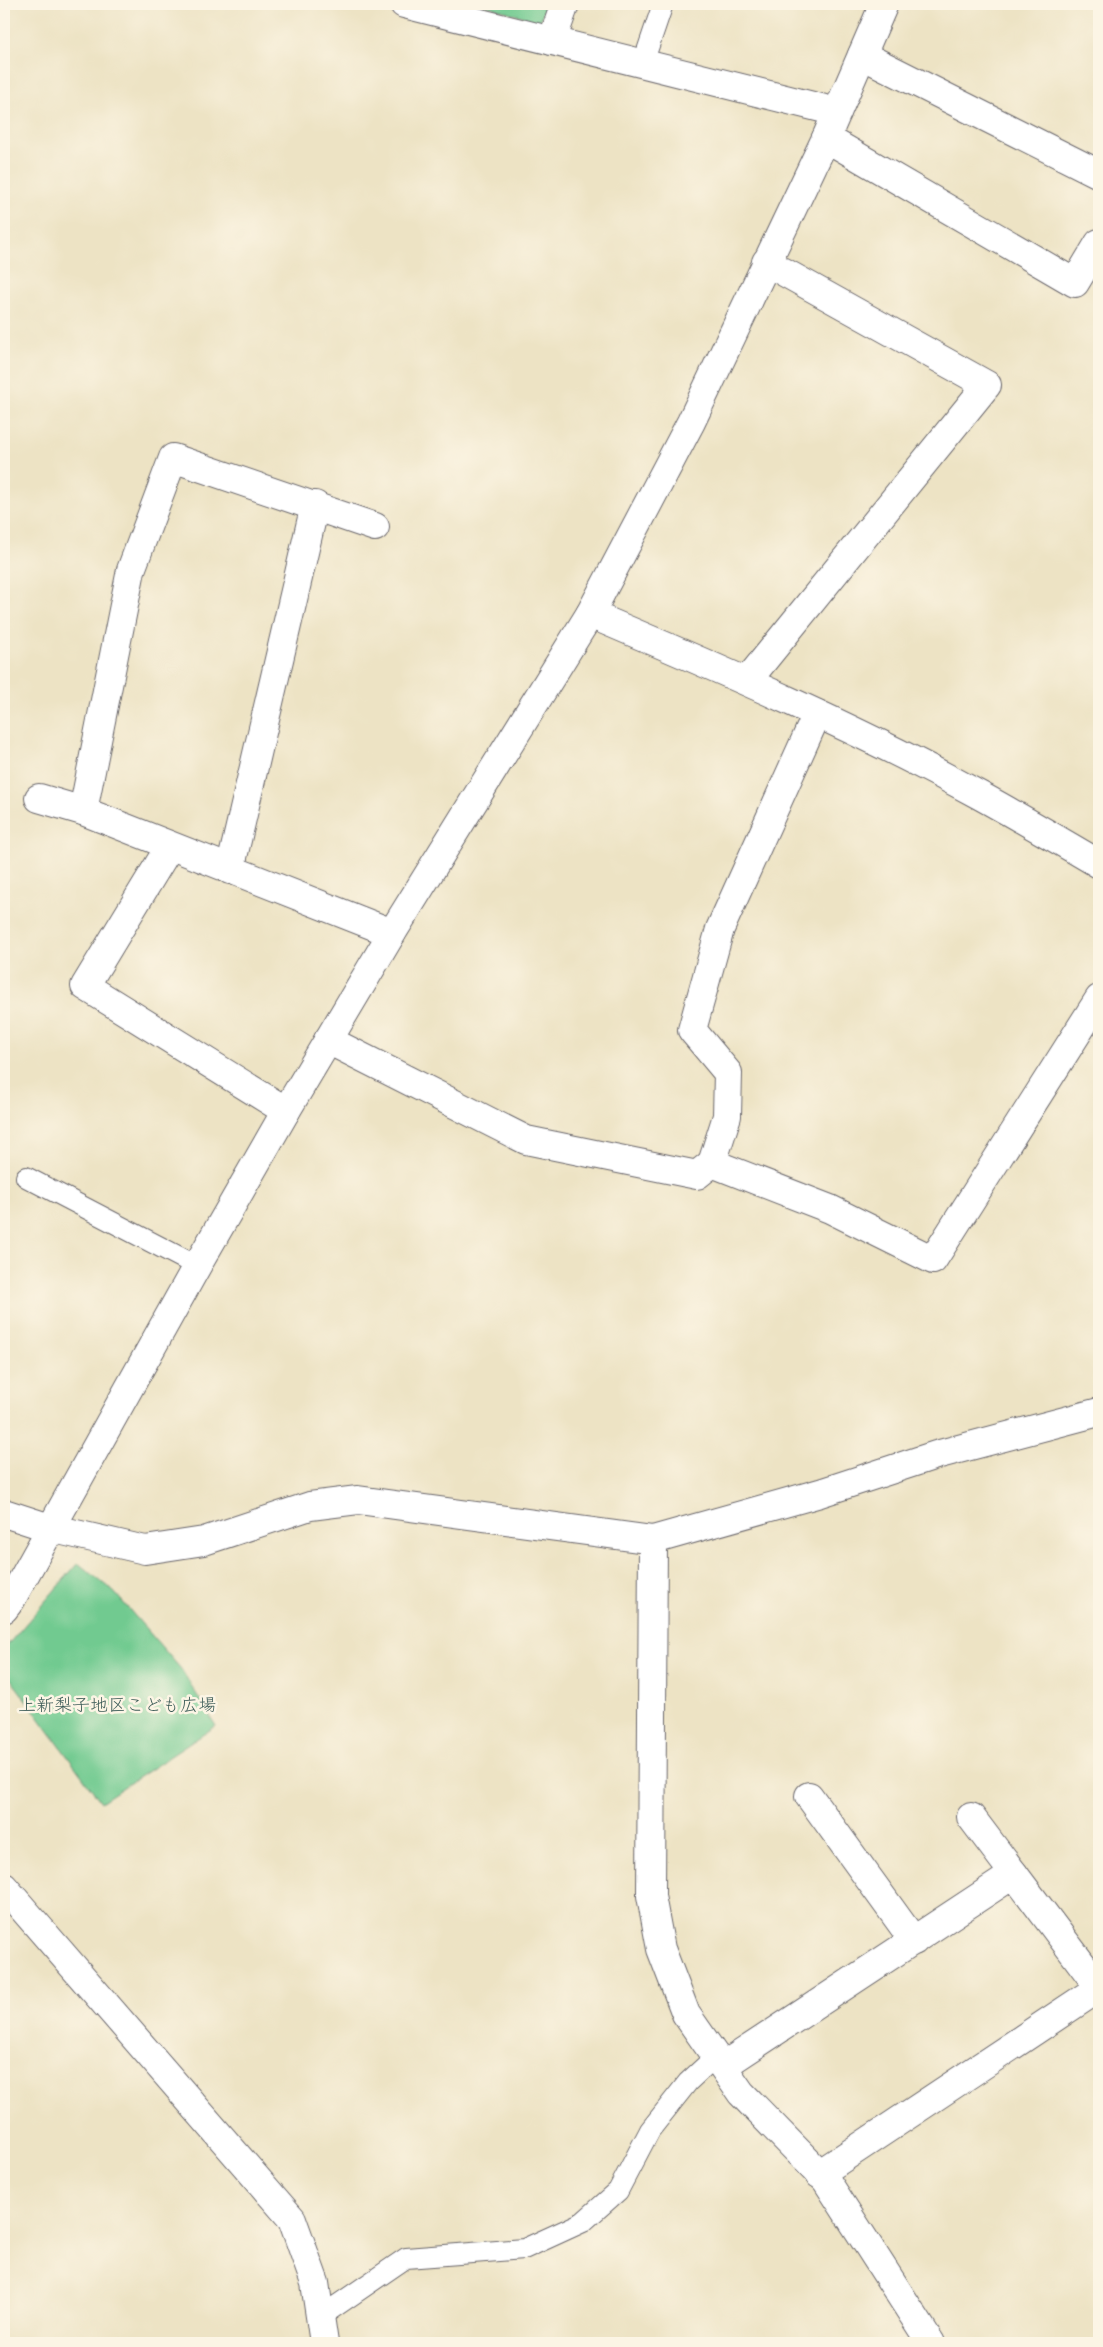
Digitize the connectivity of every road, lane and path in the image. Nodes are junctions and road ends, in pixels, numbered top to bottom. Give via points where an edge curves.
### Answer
1 (409, 4) edge
2 (565, 4) edge
3 (663, 4) edge
4 (884, 4) edge
5 (552, 40) junction
6 (862, 55) junction
7 (643, 63) junction
8 (837, 112) junction
9 (826, 138) junction
10 (1099, 174) edge
11 (1099, 243) edge
12 (766, 262) junction
13 (315, 505) junction
14 (375, 527) dead end
15 (590, 614) junction
16 (747, 681) junction
17 (817, 714) junction
18 (39, 798) dead end
19 (84, 811) junction
20 (170, 846) junction
21 (1099, 864) edge
22 (230, 870) junction
23 (392, 933) junction
24 (1099, 999) edge
25 (328, 1040) junction
26 (286, 1111) junction
27 (712, 1163) junction
28 (26, 1177) dead end
29 (197, 1266) junction
30 (1099, 1412) edge
31 (4, 1513) edge
32 (50, 1528) junction
33 (653, 1540) junction
34 (4, 1609) edge
35 (810, 1796) dead end
36 (972, 1817) dead end
37 (1014, 1874) junction
38 (4, 1887) edge
39 (914, 1940) junction
40 (1099, 1988) edge
41 (719, 2062) junction
42 (819, 2174) junction
43 (320, 2317) junction
44 (324, 2343) edge
45 (931, 2343) edge

1 - 5 street
2 - 5 street
3 - 7 lane
4 - 6 street
5 - 7 street
6 - 8 street
6 - 10 street
7 - 8 street
8 - 9 street
9 - 11 street via 1075,283
9 - 12 street
12 - 15 street via 691,422
12 - 16 street via 987,385
13 - 14 street
13 - 19 street via 173,458 131,570
13 - 22 street
15 - 16 street
15 - 23 street
16 - 17 street
17 - 21 street via 981,796
17 - 27 street via 720,929 692,1030 728,1072 726,1116
18 - 19 street
19 - 20 street
20 - 22 street
20 - 26 street via 84,986
22 - 23 street
23 - 25 street
24 - 27 street via 933,1260 830,1210
25 - 26 street
25 - 27 street via 526,1140 697,1175
26 - 29 street
28 - 29 lane
29 - 32 street
30 - 33 street via 936,1455 820,1493
31 - 32 street
32 - 33 street via 145,1550 204,1541 310,1506 358,1500
32 - 34 street
33 - 41 street via 651,1896 661,1949 686,2014
35 - 39 street
36 - 37 street
37 - 39 street
37 - 40 street
38 - 43 street via 292,2219 315,2283
39 - 41 street
40 - 42 street
41 - 42 street via 741,2093
41 - 43 lane via 688,2082 650,2130 618,2192 583,2222 524,2249 406,2258
42 - 45 street via 826,2180
43 - 44 street

